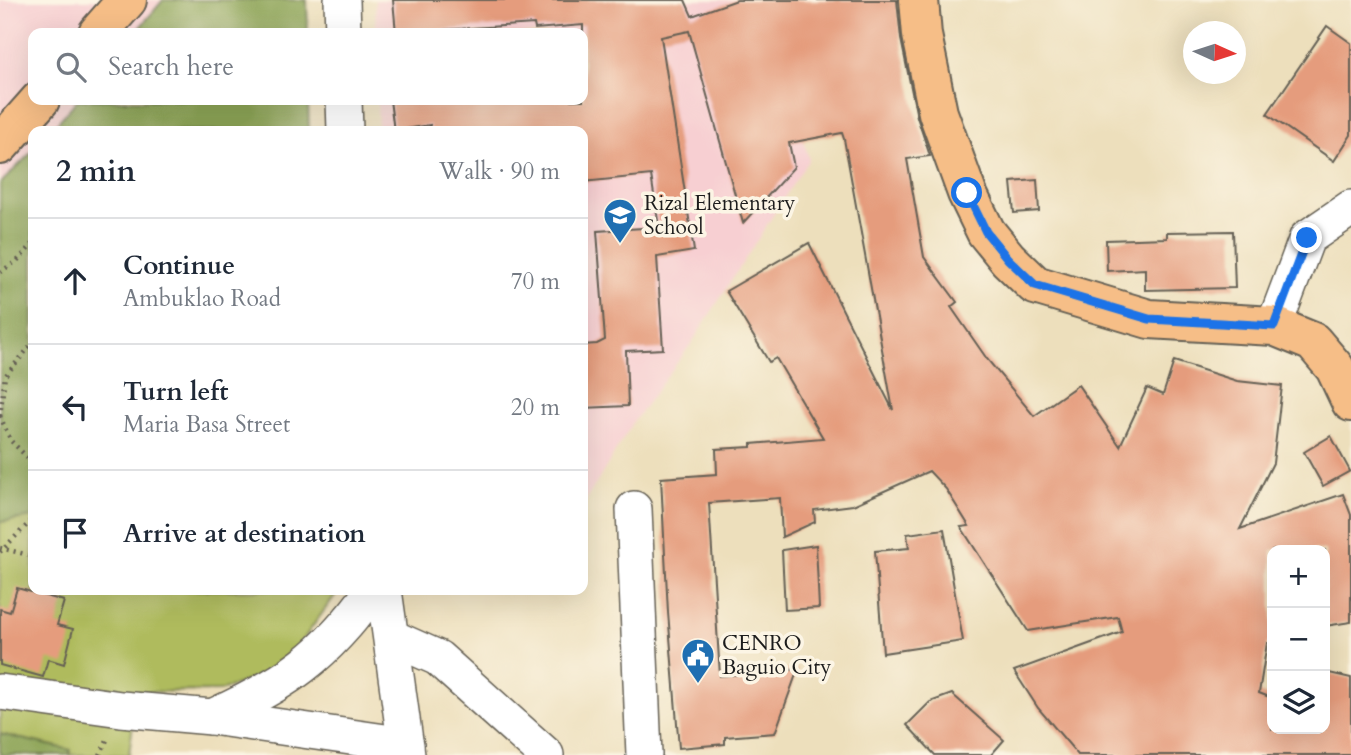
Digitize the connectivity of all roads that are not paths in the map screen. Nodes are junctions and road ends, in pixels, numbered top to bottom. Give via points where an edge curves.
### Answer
1 (127, 0) edge
2 (342, 0) edge
3 (919, 0) edge
4 (103, 28) edge
5 (343, 28) edge
6 (36, 105) edge
7 (0, 145) edge
8 (1351, 208) edge
9 (1274, 326) junction
10 (1351, 402) edge
11 (634, 509) dead end
12 (369, 595) edge
13 (385, 595) edge
14 (393, 638) junction
15 (0, 692) edge
16 (212, 717) junction
17 (407, 750) edge
18 (546, 755) edge
19 (644, 755) edge

1 - 4 main road
2 - 5 street
3 - 9 main road via 938,113 967,193 986,232 1035,285 1149,319
6 - 7 main road
8 - 9 street via 1307,238
9 - 10 main road via 1313,342 1335,368
11 - 19 street
12 - 16 street via 326,648 295,673
13 - 14 street
14 - 17 street
14 - 18 street via 438,657
15 - 16 street
16 - 17 street

